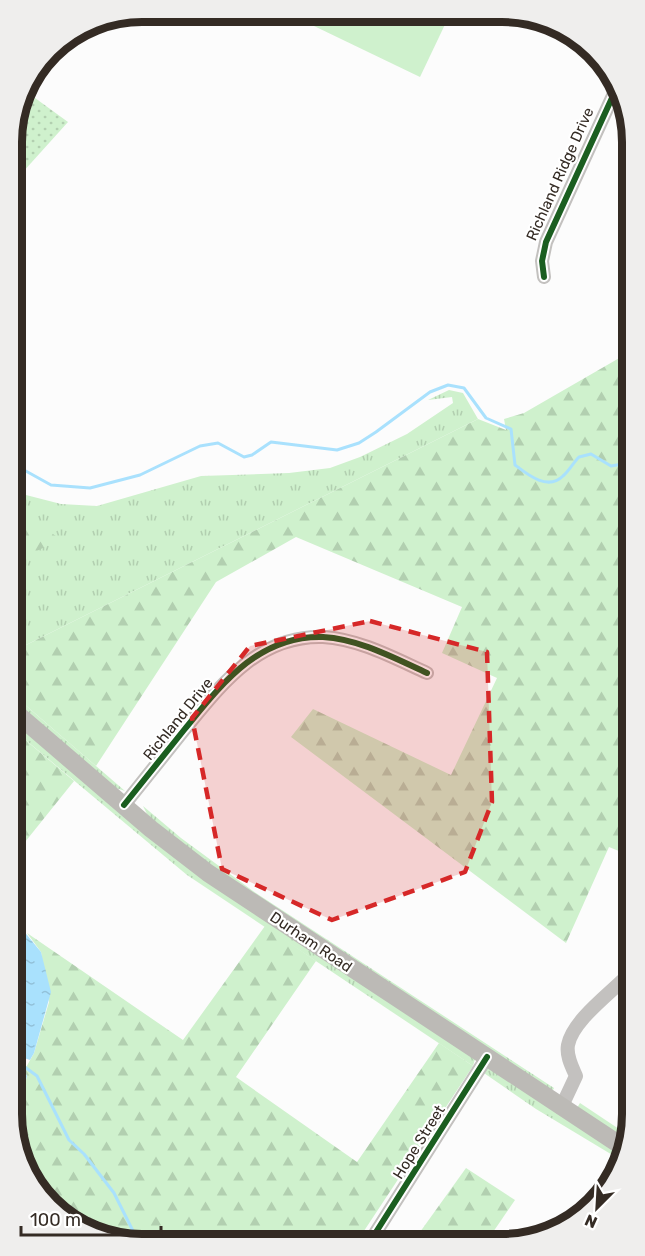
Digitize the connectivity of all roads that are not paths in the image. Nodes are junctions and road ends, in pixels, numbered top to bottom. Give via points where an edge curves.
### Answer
1 (613, 96) edge
2 (544, 276) dead end
3 (427, 673) dead end
4 (22, 718) edge
5 (124, 805) junction
6 (622, 981) edge
7 (487, 1057) junction
8 (561, 1108) junction
9 (618, 1143) edge
10 (374, 1234) edge

1 - 2 street, Richland Ridge Drive via 546,242
3 - 5 street, Richland Drive via 368,647 323,637 298,639 269,648 231,674
4 - 5 main road, Durham Road
5 - 7 main road, Durham Road via 208,873
6 - 8 street via 573,1032 568,1053 576,1076
7 - 8 main road, Durham Road
7 - 10 street, Hope Street
8 - 9 main road, Durham Road

